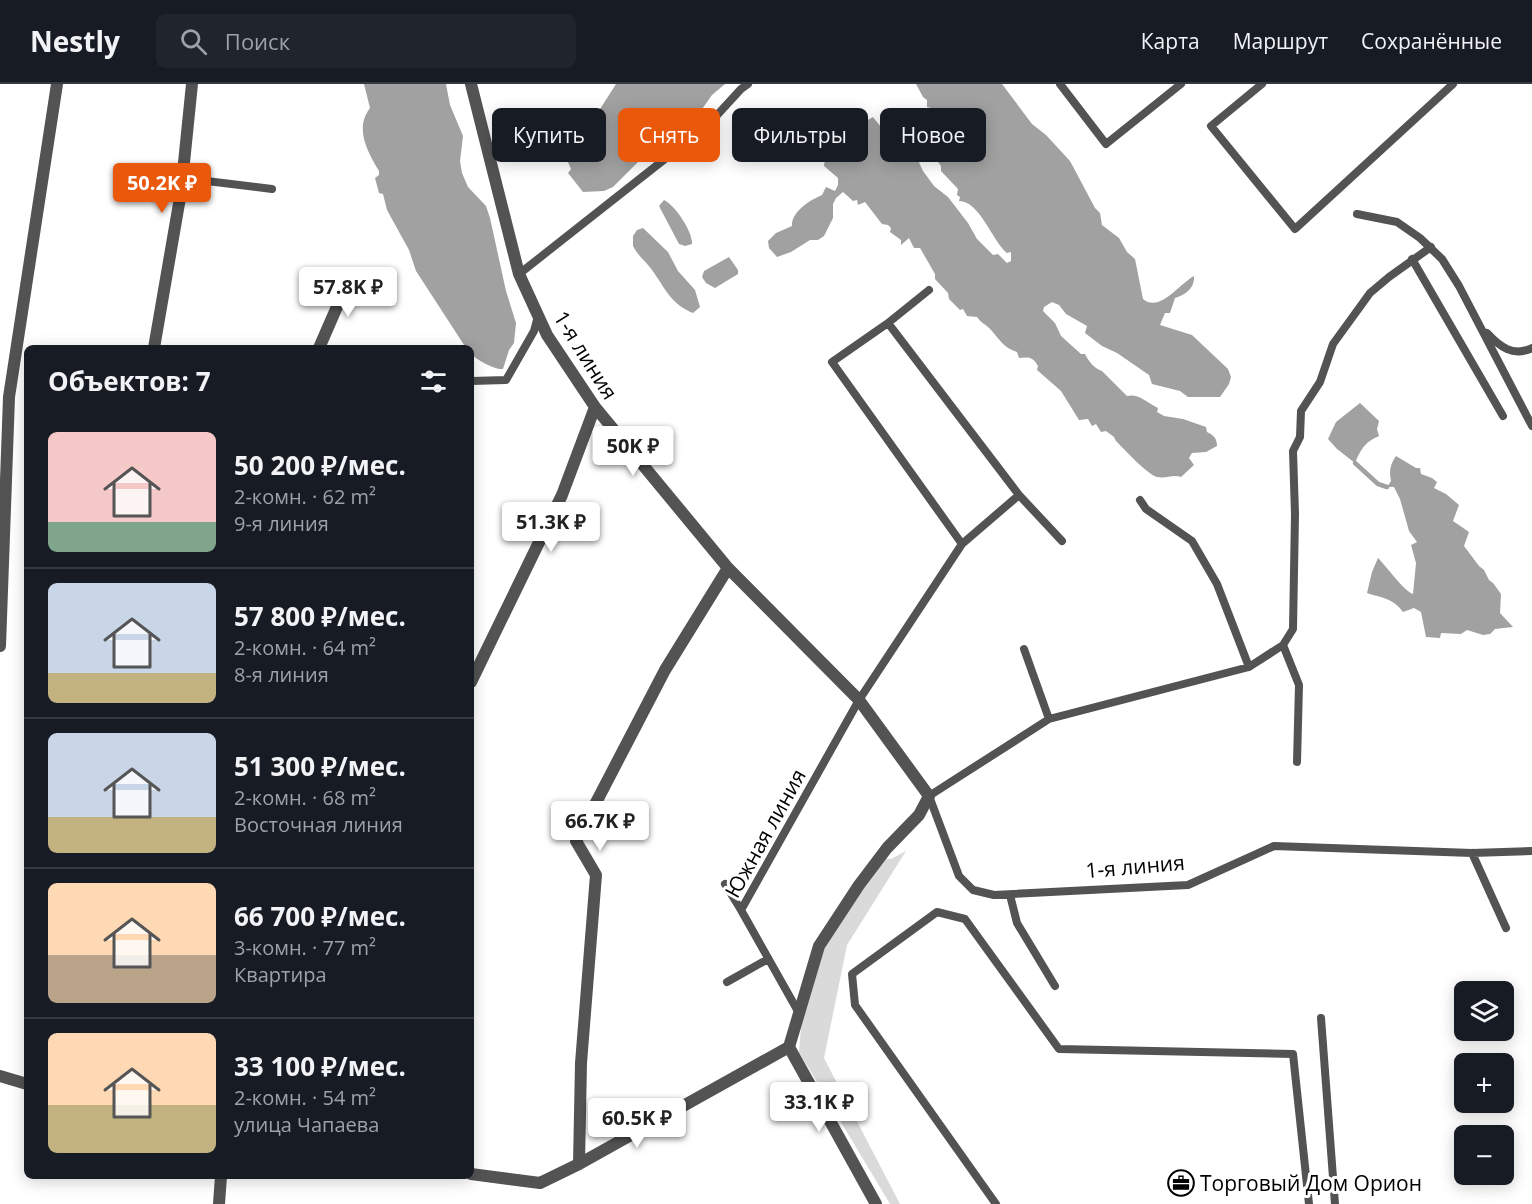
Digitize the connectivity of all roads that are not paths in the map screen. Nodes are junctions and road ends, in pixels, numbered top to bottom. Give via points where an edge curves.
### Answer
1 (57, 84) edge
2 (192, 84) edge
3 (471, 84) edge
4 (748, 84) edge
5 (1060, 84) edge
6 (1181, 84) edge
7 (1263, 84) edge
8 (1453, 84) edge
9 (182, 178) junction
10 (272, 189) dead end
11 (1357, 214) dead end
12 (1431, 247) junction
13 (1412, 259) junction
14 (519, 274) junction
15 (350, 277) dead end
16 (929, 290) dead end
17 (538, 316) junction
18 (888, 323) junction
19 (1480, 325) junction
20 (154, 345) edge
21 (320, 345) edge
22 (1532, 348) edge
23 (474, 381) edge
24 (595, 407) junction
25 (1503, 416) dead end
26 (1532, 426) edge
27 (1019, 495) junction
28 (1140, 500) dead end
29 (1062, 541) dead end
30 (962, 544) junction
31 (728, 568) junction
32 (1283, 645) junction
33 (0, 646) edge
34 (1024, 649) dead end
35 (1250, 667) junction
36 (474, 676) edge
37 (859, 700) junction
38 (1049, 719) junction
39 (1297, 762) dead end
40 (930, 796) junction
41 (1532, 851) edge
42 (1472, 852) junction
43 (725, 884) dead end
44 (1010, 895) junction
45 (741, 910) junction
46 (1506, 927) dead end
47 (768, 959) junction
48 (727, 982) dead end
49 (1055, 987) dead end
50 (799, 1013) junction
51 (1321, 1018) dead end
52 (789, 1047) junction
53 (0, 1077) edge
54 (24, 1083) edge
55 (579, 1164) junction
56 (474, 1174) edge
57 (221, 1179) edge
58 (219, 1204) edge
59 (876, 1204) edge
60 (996, 1204) edge
61 (1309, 1204) edge
62 (1335, 1204) edge

1 - 33 street via 9,397
2 - 9 street
3 - 14 street, 1-я линия
4 - 14 lane via 708,125
5 - 6 lane via 1106,144
7 - 8 lane via 1211,126 1295,229
9 - 10 lane
9 - 20 street
11 - 12 lane via 1397,222
12 - 13 lane
12 - 19 lane via 1450,271
13 - 25 lane
13 - 32 lane via 1370,293 1333,344 1320,382 1301,411 1300,436 1293,450 1293,629
14 - 17 street, 1-я линия
15 - 21 street
16 - 18 lane
17 - 23 lane via 534,331 506,380
17 - 24 street, 1-я линия
18 - 27 lane
18 - 30 lane via 832,362
19 - 22 lane via 1504,349 1514,352
19 - 26 lane
24 - 31 street, 1-я линия
24 - 36 street via 562,495
27 - 29 lane
27 - 30 lane
28 - 35 lane via 1146,509 1192,540 1217,584
30 - 37 lane
31 - 37 street, 1-я линия
31 - 55 street via 665,670 576,841 596,875 581,1063
32 - 35 lane
32 - 39 lane via 1299,685
34 - 38 lane
35 - 38 lane
37 - 40 street, 1-я линия
37 - 45 lane, Южная линия
38 - 40 lane
40 - 44 lane, 1-я линия via 959,876 973,890
40 - 50 street via 919,815 859,885 819,946
41 - 42 lane, 1-я линия
42 - 44 lane, 1-я линия via 1274,846 1188,885
42 - 46 lane
43 - 45 lane
44 - 49 lane via 1017,923
45 - 47 lane, Южная линия
47 - 48 lane
47 - 50 lane, Южная линия
50 - 52 street
51 - 62 lane
52 - 55 street
52 - 59 street
53 - 54 street
55 - 56 street via 540,1183
57 - 58 street
60 - 61 lane via 855,1005 852,974 936,912 965,920 1059,1049 1293,1054

